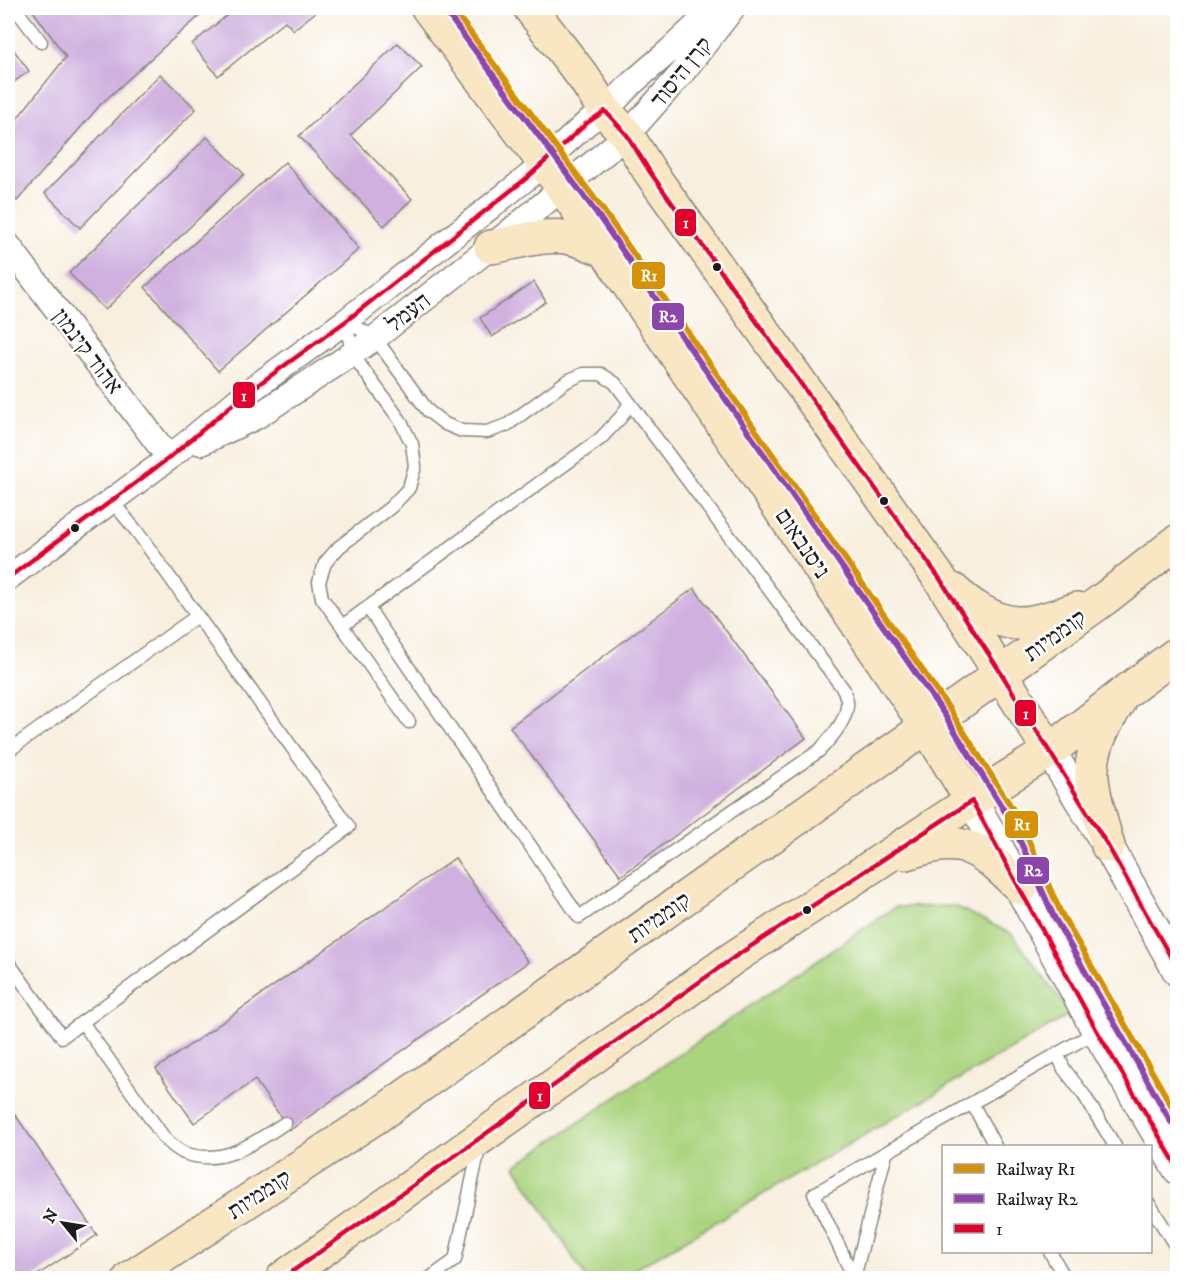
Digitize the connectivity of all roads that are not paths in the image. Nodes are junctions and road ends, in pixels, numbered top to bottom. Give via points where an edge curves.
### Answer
1 (15, 8) edge
2 (428, 8) edge
3 (530, 8) edge
4 (715, 8) edge
5 (733, 8) edge
6 (40, 42) dead end
7 (605, 111) junction
8 (627, 135) junction
9 (554, 175) junction
10 (8, 244) edge
11 (491, 247) junction
12 (605, 250) junction
13 (346, 321) junction
14 (375, 338) junction
15 (352, 354) junction
16 (630, 403) junction
17 (169, 458) junction
18 (111, 501) junction
19 (1178, 541) edge
20 (8, 578) edge
21 (940, 579) junction
22 (1104, 598) junction
23 (368, 608) junction
24 (197, 616) junction
25 (342, 626) junction
26 (1178, 653) edge
27 (1001, 673) junction
28 (1124, 693) junction
29 (409, 723) dead end
30 (927, 727) junction
31 (1050, 751) junction
32 (8, 752) edge
33 (972, 801) junction
34 (1108, 846) junction
35 (881, 860) junction
36 (1021, 888) junction
37 (8, 962) edge
38 (1178, 971) edge
39 (82, 1022) junction
40 (1097, 1031) junction
41 (1057, 1053) junction
42 (972, 1103) junction
43 (285, 1123) dead end
44 (482, 1137) junction
45 (994, 1145) edge
46 (1114, 1145) edge
47 (886, 1153) junction
48 (1178, 1169) edge
49 (1152, 1208) edge
50 (1178, 1250) edge
51 (1051, 1253) edge
52 (130, 1278) edge
53 (283, 1278) edge
54 (430, 1278) edge
55 (854, 1278) edge
56 (1065, 1278) edge

1 - 6 lane
2 - 9 main road, ניסנבאום
3 - 7 main road
4 - 7 street, קרן היסוד
5 - 8 street, קרן היסוד
7 - 8 main road
7 - 9 street, קרן היסוד via 587,123
8 - 9 street, העמל
8 - 21 main road
9 - 11 street, העמל
9 - 12 main road, ניסנבאום
9 - 13 street, העמל
10 - 17 street, אהוד קינמון
11 - 12 main road via 556,236
11 - 14 street, העמל
12 - 30 main road, ניסנבאום
13 - 14 lane
13 - 15 lane
13 - 17 street, העמל via 244,395
14 - 15 street, העמל
14 - 16 lane via 428,411 462,431 487,432 507,425 567,381 583,374 601,374 615,383
15 - 17 street, העמל via 256,417
15 - 25 lane via 400,420 412,444 415,466 409,488 397,501 325,563 319,582 322,598
16 - 23 lane via 600,439
16 - 23 lane via 844,690 848,705 843,720 819,752 579,917
17 - 18 street, העמל
18 - 20 street, העמל
18 - 24 lane
19 - 22 main road, קוממיות
21 - 22 main road via 972,606 1016,623 1040,620
21 - 27 main road
22 - 27 main road, קוממיות
23 - 25 lane
24 - 32 lane
24 - 39 lane via 349,827
25 - 29 lane
26 - 28 main road
27 - 30 main road, קוממיות
27 - 31 main road
28 - 31 main road
28 - 34 main road via 1101,734 1091,769
30 - 33 main road, ניסנבאום
30 - 52 main road, קוממיות via 376,1117
31 - 33 main road
31 - 34 street
33 - 35 main road
33 - 36 street
34 - 38 street
35 - 36 main road via 935,845 959,844 992,860
35 - 44 main road via 733,958
36 - 40 street
37 - 39 lane via 62,1037
39 - 43 lane via 165,1139 182,1152 215,1158 248,1147
40 - 41 lane
40 - 48 street
41 - 42 lane
41 - 46 lane
42 - 45 lane
42 - 47 lane
44 - 53 main road
44 - 54 lane via 455,1260
47 - 55 lane
47 - 55 lane via 814,1194
49 - 50 lane
51 - 56 lane

